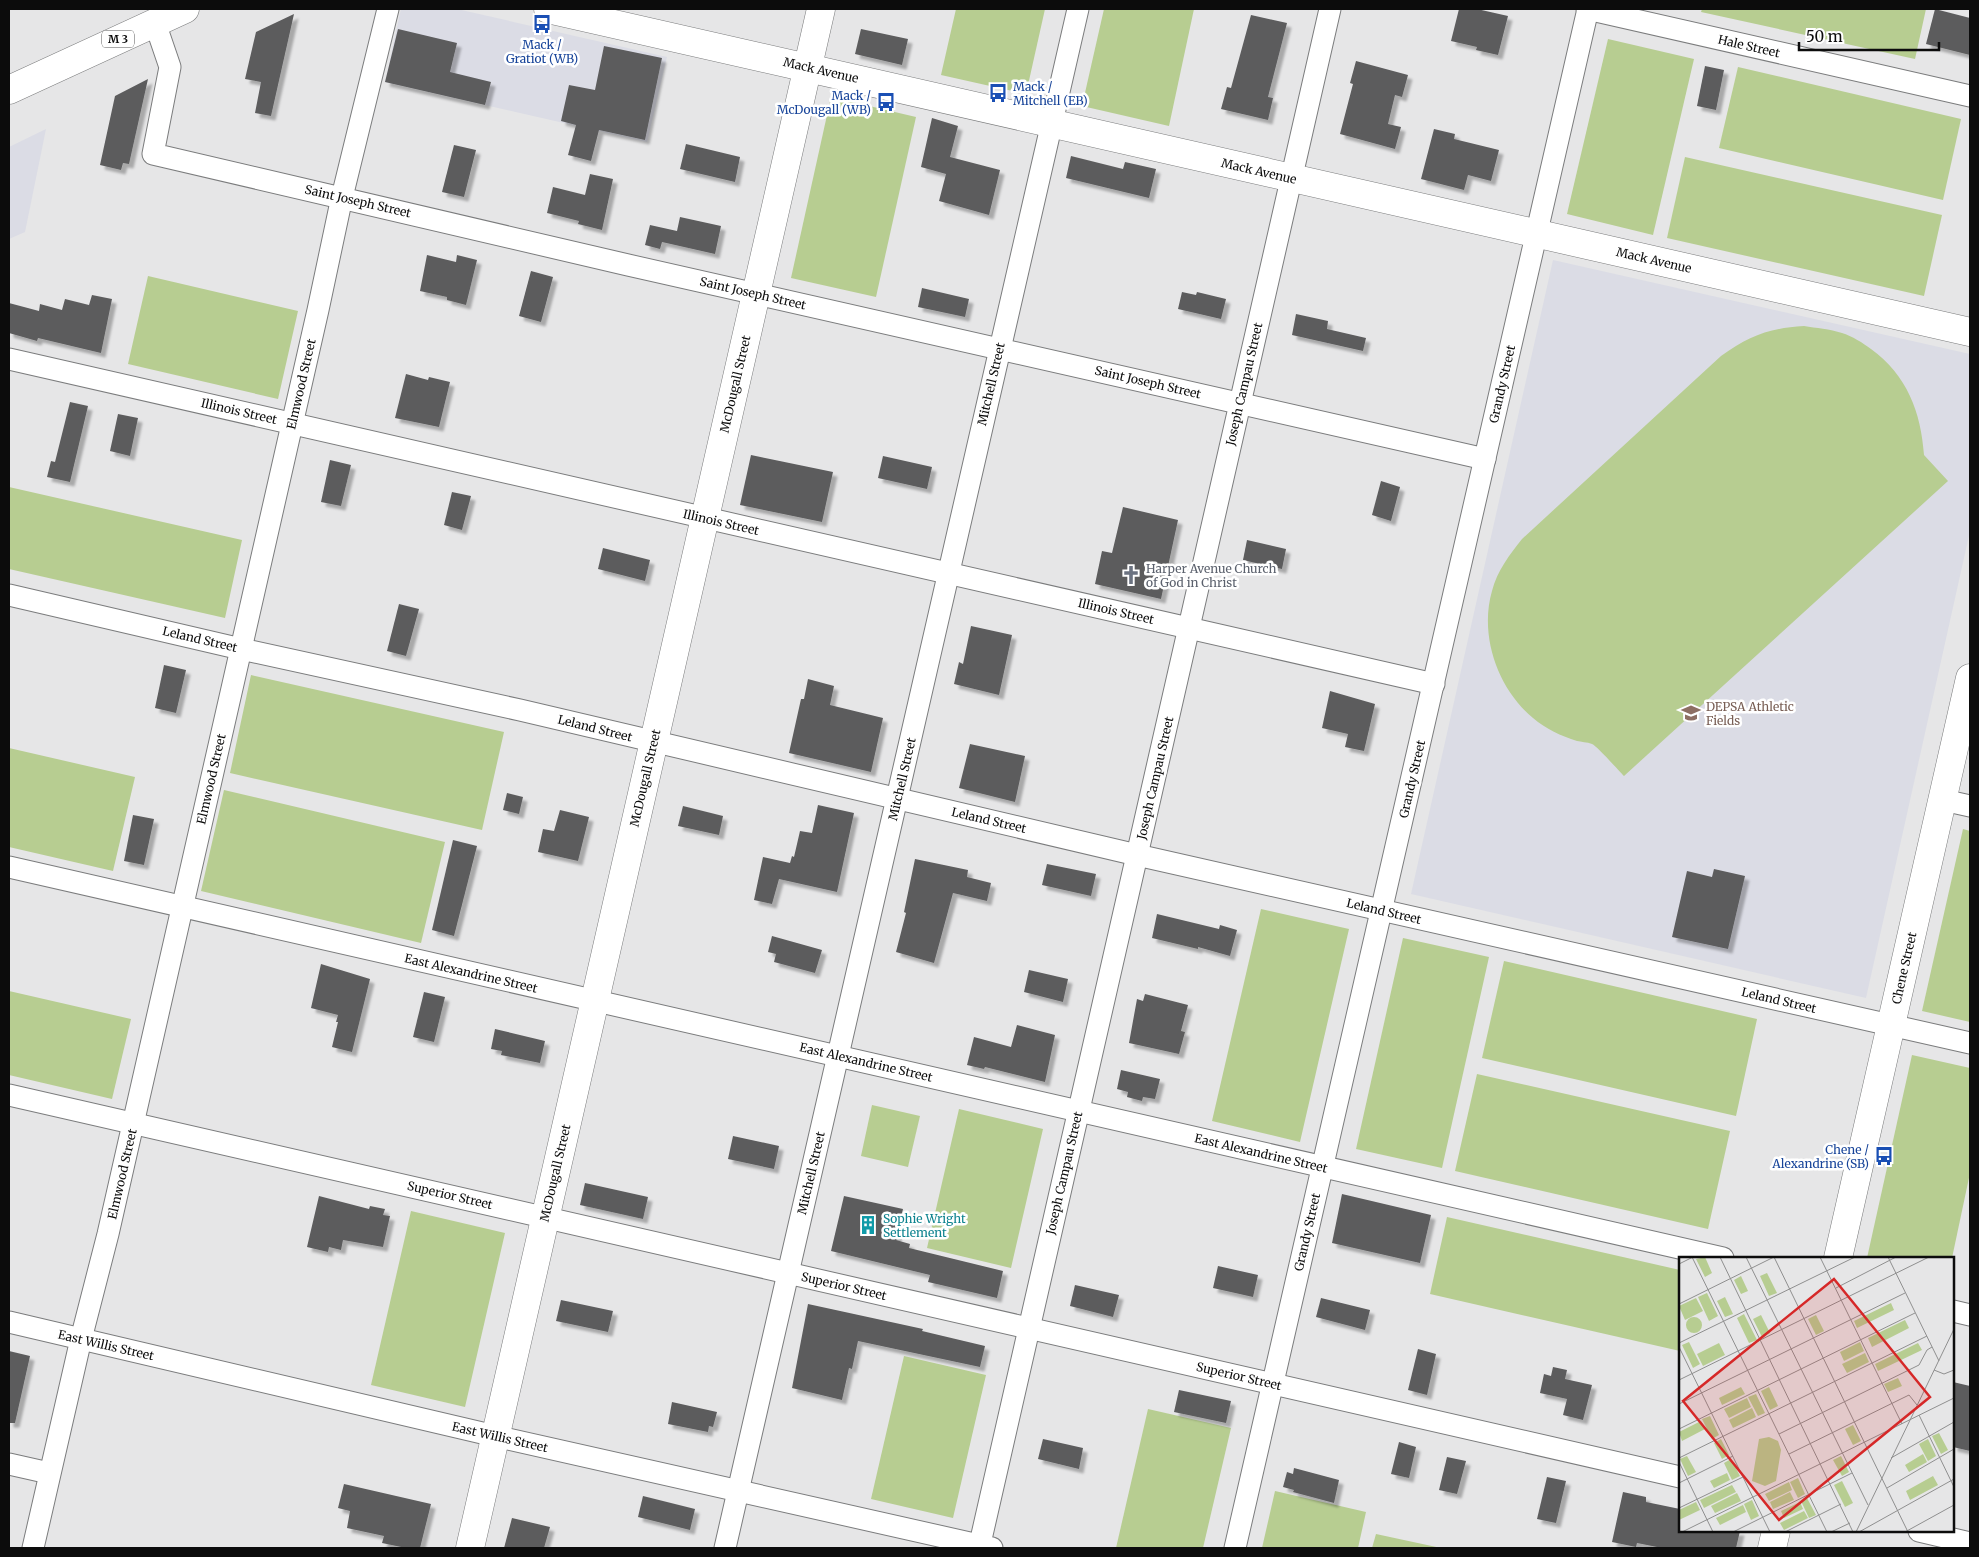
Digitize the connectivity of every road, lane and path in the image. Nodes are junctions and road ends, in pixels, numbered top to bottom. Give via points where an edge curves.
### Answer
1 (185, 9) edge
2 (388, 9) edge
3 (548, 9) edge
4 (821, 9) edge
5 (1078, 9) edge
6 (1330, 9) edge
7 (1588, 9) edge
8 (155, 23) junction
9 (808, 67) junction
10 (9, 90) edge
11 (1970, 96) edge
12 (1051, 123) junction
13 (1292, 178) junction
14 (342, 197) junction
15 (1537, 234) junction
16 (756, 294) junction
17 (1970, 332) edge
18 (999, 348) junction
19 (9, 359) edge
20 (1240, 403) junction
21 (292, 423) junction
22 (1485, 459) junction
23 (705, 518) junction
24 (948, 573) junction
25 (9, 595) edge
26 (1189, 627) junction
27 (241, 649) junction
28 (1970, 678) edge
29 (1434, 684) junction
30 (653, 743) junction
31 (897, 800) junction
32 (1943, 800) junction
33 (1970, 806) edge
34 (1138, 855) junction
35 (9, 867) edge
36 (183, 907) junction
37 (1382, 910) junction
38 (595, 1001) junction
39 (1891, 1025) junction
40 (1970, 1043) edge
41 (838, 1056) junction
42 (9, 1095) edge
43 (1079, 1111) junction
44 (133, 1124) junction
45 (1322, 1167) junction
46 (546, 1218) junction
47 (1719, 1257) edge
48 (1838, 1257) edge
49 (788, 1273) junction
50 (1954, 1310) edge
51 (1970, 1314) edge
52 (9, 1322) edge
53 (1029, 1329) junction
54 (81, 1339) junction
55 (1272, 1384) junction
56 (495, 1436) junction
57 (9, 1464) edge
58 (49, 1473) junction
59 (1679, 1476) edge
60 (738, 1490) junction
61 (1776, 1532) edge
62 (1924, 1532) edge
63 (1970, 1542) edge
64 (984, 1547) edge
65 (33, 1548) edge
66 (470, 1548) edge
67 (725, 1548) edge
68 (1235, 1548) edge
69 (1772, 1548) edge

1 - 8 street, M 3
2 - 14 street, Elmwood Street
3 - 9 street, Mack Avenue
4 - 9 street, McDougall Street
5 - 12 street, Mitchell Street
6 - 13 street, Joseph Campau Street
7 - 11 street, Hale Street
7 - 15 street, Grandy Street
8 - 10 street, M 3
8 - 14 street, Saint Joseph Street via 170,67 153,154
9 - 12 street, Mack Avenue
9 - 16 street, McDougall Street
12 - 13 street, Mack Avenue
12 - 18 street, Mitchell Street
13 - 15 street, Mack Avenue
13 - 20 street, Joseph Campau Street
14 - 16 street, Saint Joseph Street
14 - 21 street, Elmwood Street
15 - 17 street, Mack Avenue
15 - 22 street, Grandy Street
16 - 18 street, Saint Joseph Street
16 - 23 street, McDougall Street
18 - 20 street, Saint Joseph Street
18 - 24 street, Mitchell Street
19 - 21 street, Illinois Street
20 - 22 street, Saint Joseph Street
20 - 26 street, Joseph Campau Street
21 - 23 street, Illinois Street
21 - 27 street, Elmwood Street
22 - 29 street, Grandy Street
23 - 24 street, Illinois Street
23 - 30 street, McDougall Street
24 - 26 street, Illinois Street
24 - 31 street, Mitchell Street
25 - 27 street, Leland Street
26 - 29 street, Illinois Street
26 - 34 street, Joseph Campau Street
27 - 30 street, Leland Street via 520,710
27 - 36 street, Elmwood Street
28 - 32 street, Chene Street
29 - 37 street, Grandy Street
30 - 31 street, Leland Street
30 - 38 street, McDougall Street
31 - 34 street, Leland Street
31 - 41 street, Mitchell Street
32 - 33 street
32 - 39 street, Chene Street
34 - 37 street, Leland Street
34 - 43 street, Joseph Campau Street
35 - 36 street, East Alexandrine Street
36 - 38 street, East Alexandrine Street
36 - 44 street, Elmwood Street
37 - 39 street, Leland Street
37 - 45 street, Grandy Street
38 - 41 street, East Alexandrine Street
38 - 46 street, McDougall Street
39 - 40 street, Leland Street
39 - 48 street, Chene Street
41 - 43 street, East Alexandrine Street
41 - 49 street, Mitchell Street
42 - 44 street, Superior Street
43 - 45 street, East Alexandrine Street
43 - 53 street, Joseph Campau Street
44 - 46 street, Superior Street
44 - 54 street, Elmwood Street
45 - 47 street, East Alexandrine Street
45 - 55 street, Grandy Street
46 - 49 street, Superior Street
46 - 56 street, McDougall Street
49 - 53 street, Superior Street
49 - 60 street, Mitchell Street
50 - 51 street
52 - 54 street, East Willis Street
53 - 55 street, Superior Street
53 - 64 street, Joseph Campau Street
54 - 56 street, East Willis Street
54 - 58 street, Elmwood Street
55 - 59 street, Superior Street
55 - 68 street, Grandy Street
56 - 60 street, East Willis Street
56 - 66 street, McDougall Street
57 - 58 street
58 - 65 street, Elmwood Street
60 - 64 street, East Willis Street
60 - 67 street, Mitchell Street
61 - 69 street
62 - 63 street

